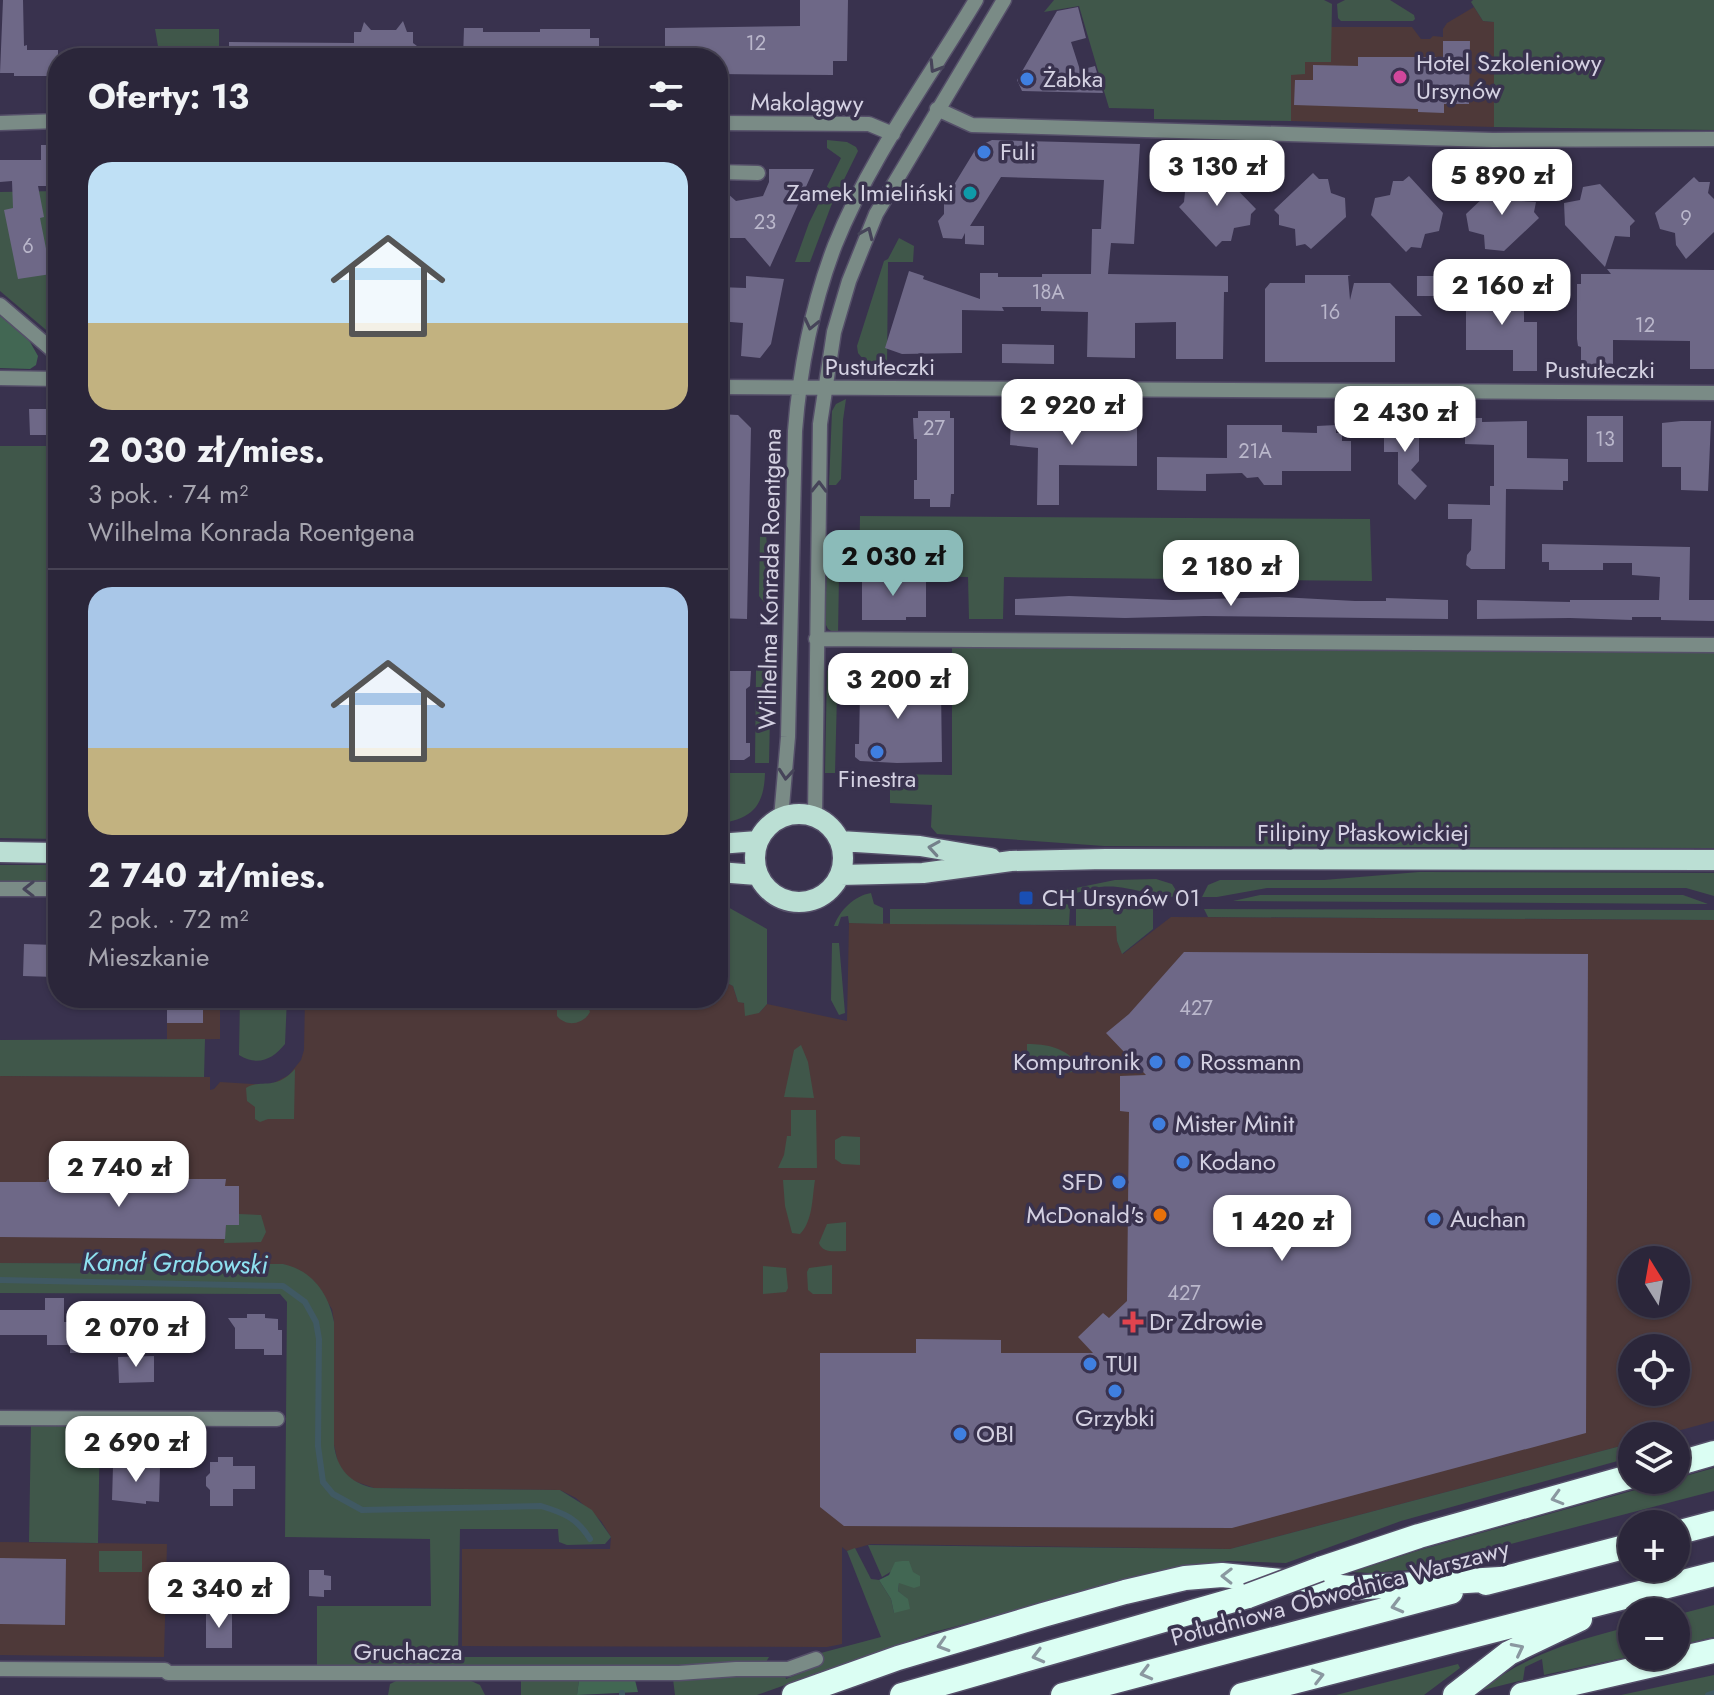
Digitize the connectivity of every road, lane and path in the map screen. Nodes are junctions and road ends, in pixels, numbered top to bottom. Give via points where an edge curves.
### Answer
1 (976, 0) edge
2 (1004, 0) edge
3 (937, 109) junction
4 (48, 121) edge
5 (0, 123) edge
6 (728, 123) edge
7 (893, 134) junction
8 (1714, 139) edge
9 (728, 172) edge
10 (758, 173) dead end
11 (0, 305) edge
12 (48, 346) edge
13 (0, 378) edge
14 (48, 379) edge
15 (728, 387) edge
16 (799, 388) junction
17 (824, 388) junction
18 (1714, 393) edge
19 (816, 639) junction
20 (1714, 645) edge
21 (815, 817) junction
22 (781, 818) junction
23 (758, 841) junction
24 (840, 841) junction
25 (728, 843) edge
26 (0, 852) edge
27 (48, 853) edge
28 (1714, 860) edge
29 (1011, 861) junction
30 (728, 873) edge
31 (757, 875) junction
32 (840, 875) junction
33 (0, 889) edge
34 (48, 889) edge
35 (0, 1418) edge
36 (277, 1419) dead end
37 (1714, 1453) edge
38 (1690, 1460) edge
39 (1618, 1480) edge
40 (1714, 1523) edge
41 (1690, 1529) edge
42 (1618, 1549) edge
43 (1714, 1574) edge
44 (1500, 1579) junction
45 (1626, 1597) junction
46 (1714, 1651) edge
47 (816, 1659) dead end
48 (0, 1669) edge
49 (794, 1695) edge
50 (902, 1695) edge
51 (1063, 1695) edge
52 (1242, 1695) edge
53 (1455, 1695) edge
54 (1522, 1695) edge

1 -> 7 street, Wilhelma Konrada Roentgena
2 - 3 street, Wilhelma Konrada Roentgena
3 - 8 street via 972,125 1493,140
17 -> 3 street, Wilhelma Konrada Roentgena via 839,312 863,242
4 - 5 street
6 - 7 street, Makolągwy via 860,123
7 -> 16 street, Wilhelma Konrada Roentgena via 831,257 813,312
9 - 10 street
11 - 12 street
13 - 14 street
15 - 16 street, Pustułeczki
16 - 17 street, Pustułeczki
16 -> 22 street, Wilhelma Konrada Roentgena
17 - 18 street, Pustułeczki
19 -> 17 street, Wilhelma Konrada Roentgena
19 - 20 street
19 - 21 street, Wilhelma Konrada Roentgena
21 - 22 main road
21 - 24 main road
22 - 23 main road
23 - 25 main road
23 - 31 main road
29 -> 24 main road, Filipiny Płaskowickiej via 920,846
24 - 32 main road
26 - 27 main road
28 - 29 main road, Filipiny Płaskowickiej
29 - 32 main road, Filipiny Płaskowickiej via 923,873
30 - 31 main road
31 - 32 main road via 777,898 798,903 825,895
34 -> 33 street
35 - 36 street
37 - 38 highway
39 -> 50 highway, bridge via 1419,1536 1214,1608
40 - 41 highway
42 - 44 highway, Południowa Obwodnica Warszawy
43 - 45 highway
44 -> 49 highway via 1350,1588 1222,1575 1185,1578 1014,1623
44 -> 51 highway, Południowa Obwodnica Warszawy
52 -> 45 highway
53 -> 45 highway via 1509,1653
46 - 54 highway
47 - 48 street, Gruchacza via 788,1669 679,1673

